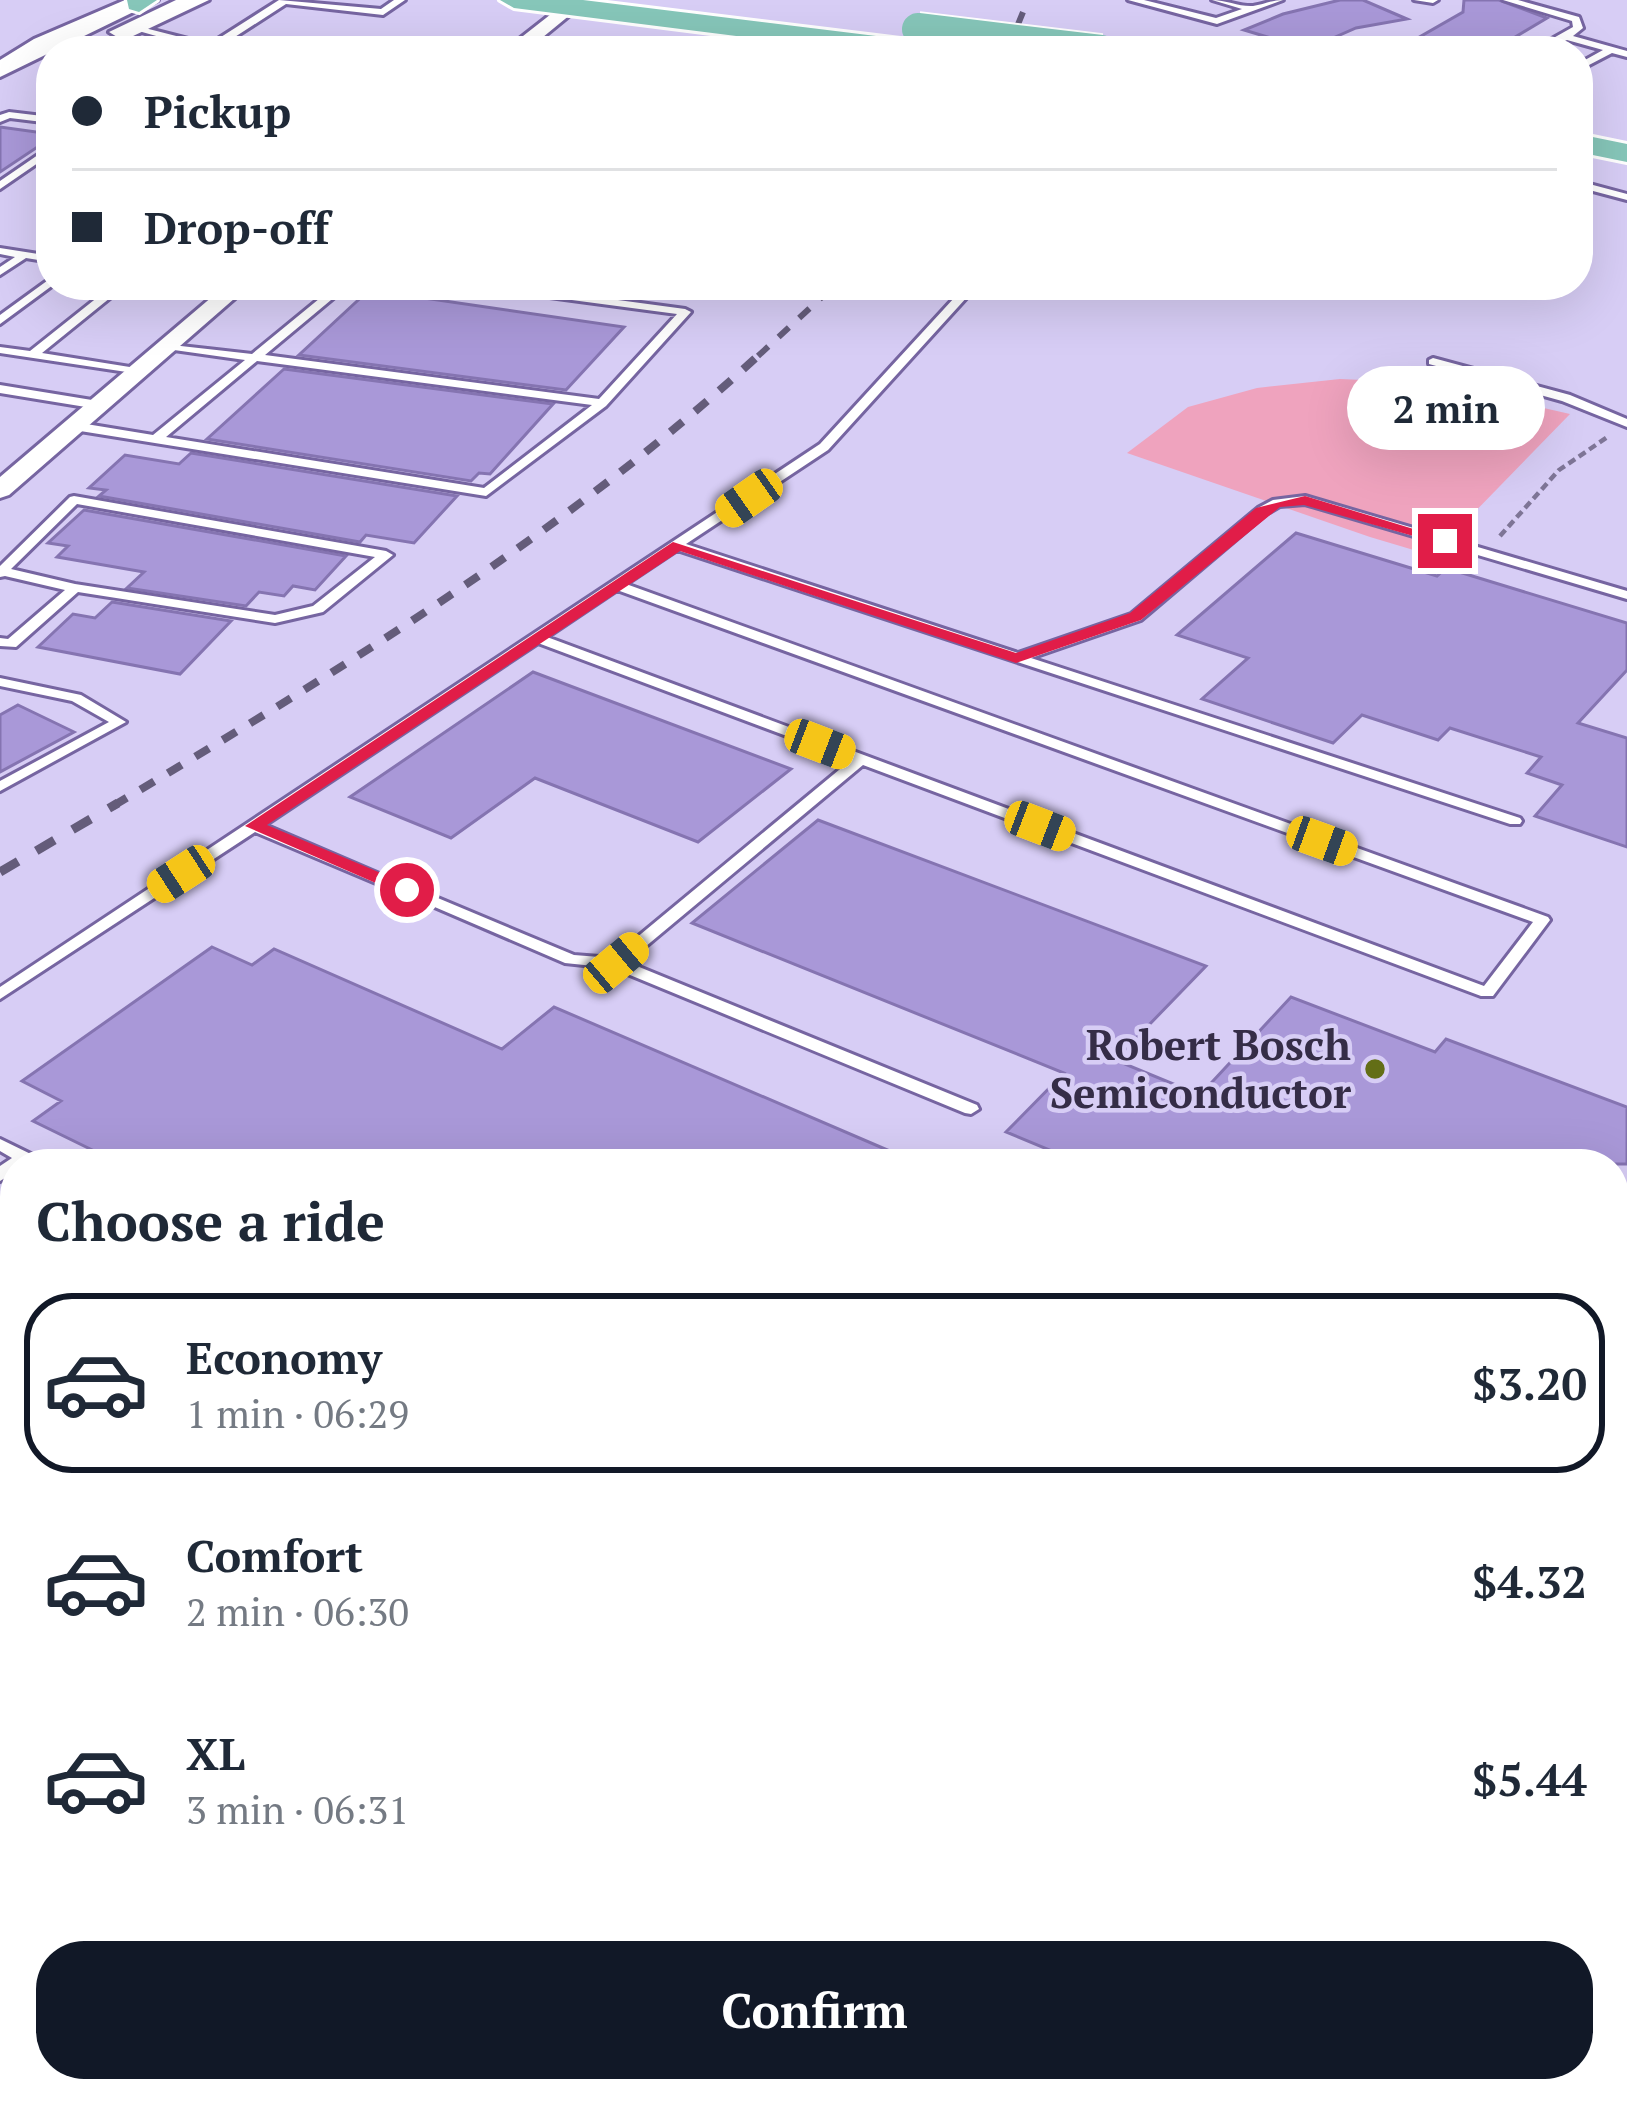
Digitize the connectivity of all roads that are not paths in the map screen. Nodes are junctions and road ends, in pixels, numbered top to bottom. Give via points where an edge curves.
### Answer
1 (197, 0) edge
2 (400, 0) edge
3 (514, 0) edge
4 (674, 0) edge
5 (1133, 0) edge
6 (1217, 0) edge
7 (1278, 0) edge
8 (1419, 0) edge
9 (1433, 0) edge
10 (1508, 0) edge
11 (569, 6) junction
12 (140, 8) edge
13 (1250, 8) junction
14 (848, 21) junction
15 (65, 36) edge
16 (98, 36) edge
17 (180, 36) edge
18 (232, 36) edge
19 (532, 36) edge
20 (850, 36) edge
21 (894, 36) edge
22 (1567, 36) edge
23 (1593, 45) edge
24 (36, 48) edge
25 (1610, 50) junction
26 (1627, 54) edge
27 (1593, 58) edge
28 (36, 62) edge
29 (1, 70) edge
30 (0, 119) edge
31 (36, 119) edge
32 (1593, 124) edge
33 (1627, 130) edge
34 (1593, 135) edge
35 (1627, 142) edge
36 (1593, 146) edge
37 (1627, 153) edge
38 (36, 160) edge
39 (0, 186) edge
40 (1593, 188) edge
41 (1627, 196) edge
42 (0, 251) edge
43 (23, 255) junction
44 (36, 257) edge
45 (0, 272) edge
46 (36, 293) edge
47 (102, 300) edge
48 (221, 300) edge
49 (324, 300) edge
50 (595, 300) edge
51 (958, 300) edge
52 (0, 321) edge
53 (167, 346) junction
54 (0, 350) edge
55 (33, 355) junction
56 (254, 357) junction
57 (1433, 362) dead end
58 (136, 372) junction
59 (0, 389) edge
60 (602, 403) junction
61 (98, 404) junction
62 (1626, 422) edge
63 (74, 426) junction
64 (156, 439) junction
65 (0, 490) edge
66 (678, 545) junction
67 (1, 571) edge
68 (618, 586) junction
69 (75, 588) junction
70 (1627, 595) edge
71 (538, 638) junction
72 (0, 642) edge
73 (1016, 658) junction
74 (0, 682) edge
75 (861, 759) junction
76 (0, 788) edge
77 (1515, 821) dead end
78 (254, 826) junction
79 (407, 890) dead end
80 (428, 899) dead end
81 (616, 963) junction
82 (0, 994) edge
83 (971, 1108) dead end

1 - 12 main road
2 - 18 lane via 383,12 284,1
3 - 11 main road
4 - 14 main road
5 - 13 lane via 1217,21
6 - 13 lane
7 - 13 lane
8 - 9 lane
10 - 22 lane via 1576,19
11 - 14 main road via 600,2 813,26
11 - 19 street
11 - 20 main road
12 - 15 main road
12 - 16 main road
12 - 17 lane
14 - 21 main road
23 - 25 lane
24 - 29 main road
25 - 26 lane
25 - 27 lane
28 - 29 main road
30 - 31 lane
32 - 33 main road
34 - 35 main road
36 - 37 main road
38 - 39 lane
40 - 41 lane
42 - 43 lane
43 - 44 lane
43 - 45 lane
46 - 52 lane
47 - 55 lane
48 - 53 street
49 - 56 lane
50 - 60 lane via 685,312
51 - 66 lane via 824,447
53 - 56 lane
53 - 58 street
54 - 55 lane
55 - 58 lane
56 - 60 lane
56 - 64 lane
57 - 62 lane
58 - 61 street
59 - 61 lane
60 - 64 lane via 486,492
61 - 63 street
63 - 64 lane
63 - 65 street
66 - 68 lane
66 - 73 lane
67 - 69 lane
67 - 69 lane via 74,500 386,555 318,609 275,619
68 - 71 lane
68 - 75 lane via 1542,920 1487,993
69 - 72 lane via 10,644
70 - 73 lane via 1290,500 1262,511 1136,617
71 - 75 lane
71 - 78 lane
73 - 77 lane
74 - 76 lane via 76,698 119,722
75 - 81 lane
78 - 79 lane
78 - 82 lane
80 - 81 lane via 571,959
81 - 83 lane

